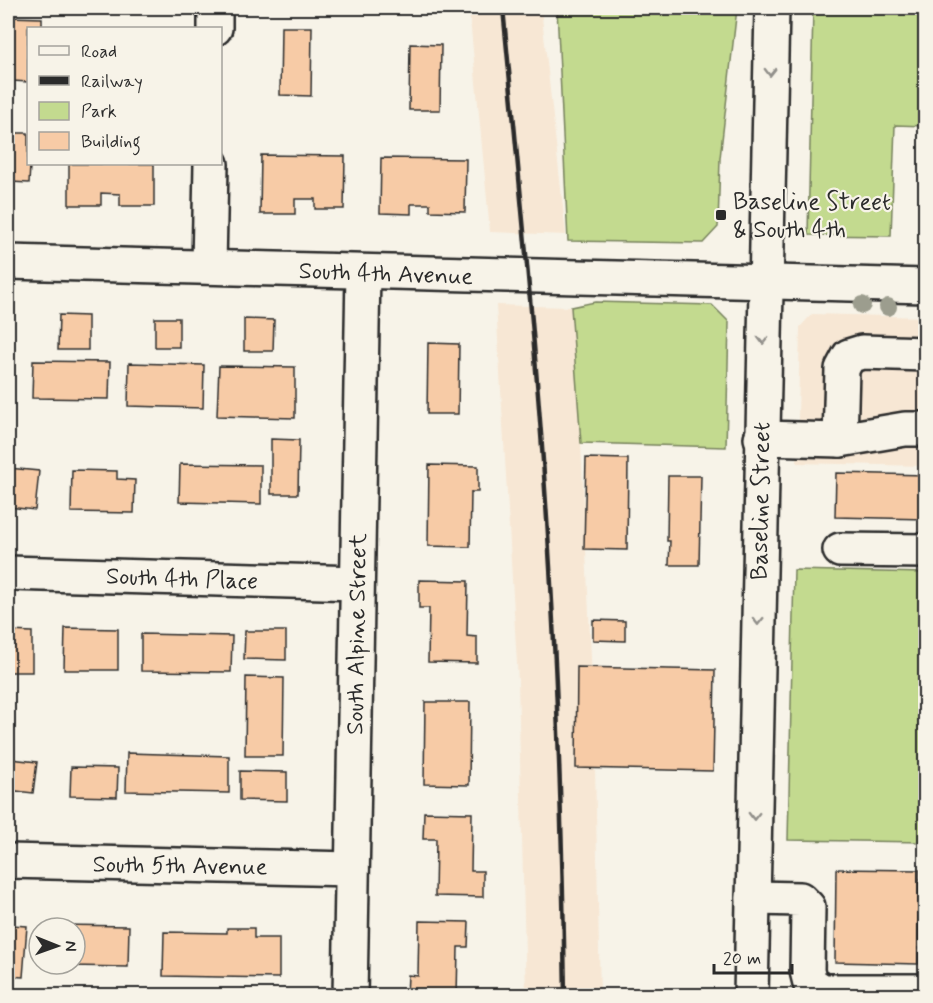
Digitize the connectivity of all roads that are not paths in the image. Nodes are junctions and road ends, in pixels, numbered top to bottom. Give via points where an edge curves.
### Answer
1 (215, 8) edge
2 (772, 8) edge
3 (214, 27) edge
4 (212, 165) edge
5 (8, 262) edge
6 (209, 267) junction
7 (363, 272) junction
8 (765, 282) junction
9 (926, 286) edge
10 (926, 354) edge
11 (926, 429) edge
12 (761, 438) junction
13 (840, 440) junction
14 (840, 550) dead end
15 (926, 551) edge
16 (8, 573) edge
17 (357, 583) junction
18 (8, 861) edge
19 (352, 868) junction
20 (753, 898) junction
21 (926, 991) edge
22 (350, 996) edge
23 (751, 996) edge

1 - 3 main road
2 -> 8 main road, Baseline Street
4 - 6 main road
5 - 6 main road, South 4th Avenue
6 - 7 main road, South 4th Avenue
7 - 8 main road, South 4th Avenue
7 - 17 main road, South Alpine Street
8 - 9 main road, South 4th Avenue
8 -> 12 main road, Baseline Street
10 - 13 main road via 862,352 849,356 842,369
11 - 13 main road
12 - 13 main road
12 -> 20 main road, Baseline Street
14 - 15 main road
16 - 17 main road, South 4th Place
17 - 19 main road, South Alpine Street
18 - 19 main road, South 5th Avenue
19 - 22 main road, South Alpine Street
20 - 21 main road via 800,899 808,907 807,970 810,983 823,991
20 - 23 main road, Baseline Street

